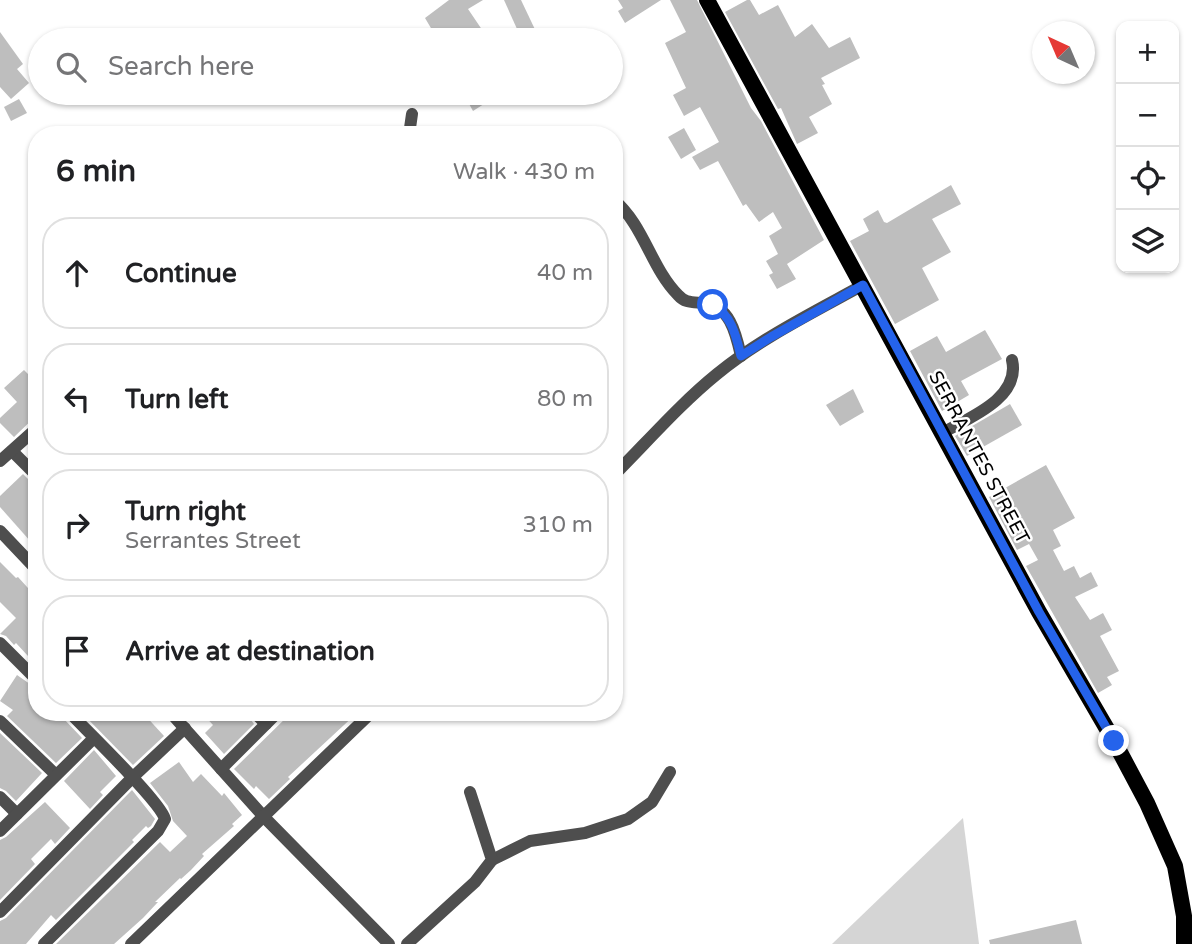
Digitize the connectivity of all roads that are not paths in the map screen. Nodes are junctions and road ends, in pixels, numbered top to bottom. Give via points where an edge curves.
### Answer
1 (707, 0) edge
2 (412, 114) dead end
3 (410, 126) edge
4 (623, 210) edge
5 (863, 285) junction
6 (741, 356) junction
7 (1012, 360) dead end
8 (942, 433) junction
9 (28, 436) edge
10 (12, 451) junction
11 (0, 461) edge
12 (623, 466) edge
13 (28, 467) edge
14 (0, 531) edge
15 (28, 561) edge
16 (0, 643) edge
17 (28, 671) edge
18 (0, 721) edge
19 (78, 721) edge
20 (178, 721) edge
21 (263, 721) edge
22 (269, 721) edge
23 (363, 721) edge
24 (266, 724) junction
25 (185, 728) junction
26 (94, 738) junction
27 (221, 769) junction
28 (670, 772) dead end
29 (55, 774) junction
30 (132, 778) junction
31 (470, 792) dead end
32 (0, 797) edge
33 (17, 814) junction
34 (264, 817) junction
35 (0, 831) edge
36 (492, 860) junction
37 (0, 912) edge
38 (44, 944) edge
39 (131, 944) edge
40 (389, 944) edge
41 (407, 944) edge
42 (1184, 944) edge

1 - 5 main road, SERRANTES STREET
2 - 3 street
4 - 6 street via 679,296 713,305 728,318
5 - 6 street
5 - 8 main road, SERRANTES STREET
6 - 12 street via 691,397
7 - 8 street via 1013,377 1002,394
8 - 42 main road, SERRANTES STREET via 1164,838 1180,890
9 - 10 street
10 - 11 street
10 - 13 street
14 - 15 street
16 - 17 street
18 - 29 street
19 - 26 street
20 - 25 street
21 - 24 street
22 - 24 street
23 - 34 street
24 - 27 street
25 - 27 street
25 - 30 street
26 - 29 street
26 - 30 street
27 - 34 street
28 - 36 street via 652,802 628,819 585,833 530,841
29 - 33 street
30 - 37 street
30 - 38 street via 164,815 163,823
31 - 36 street
32 - 33 street
33 - 35 street
34 - 39 street
34 - 40 street
36 - 41 street via 475,882

